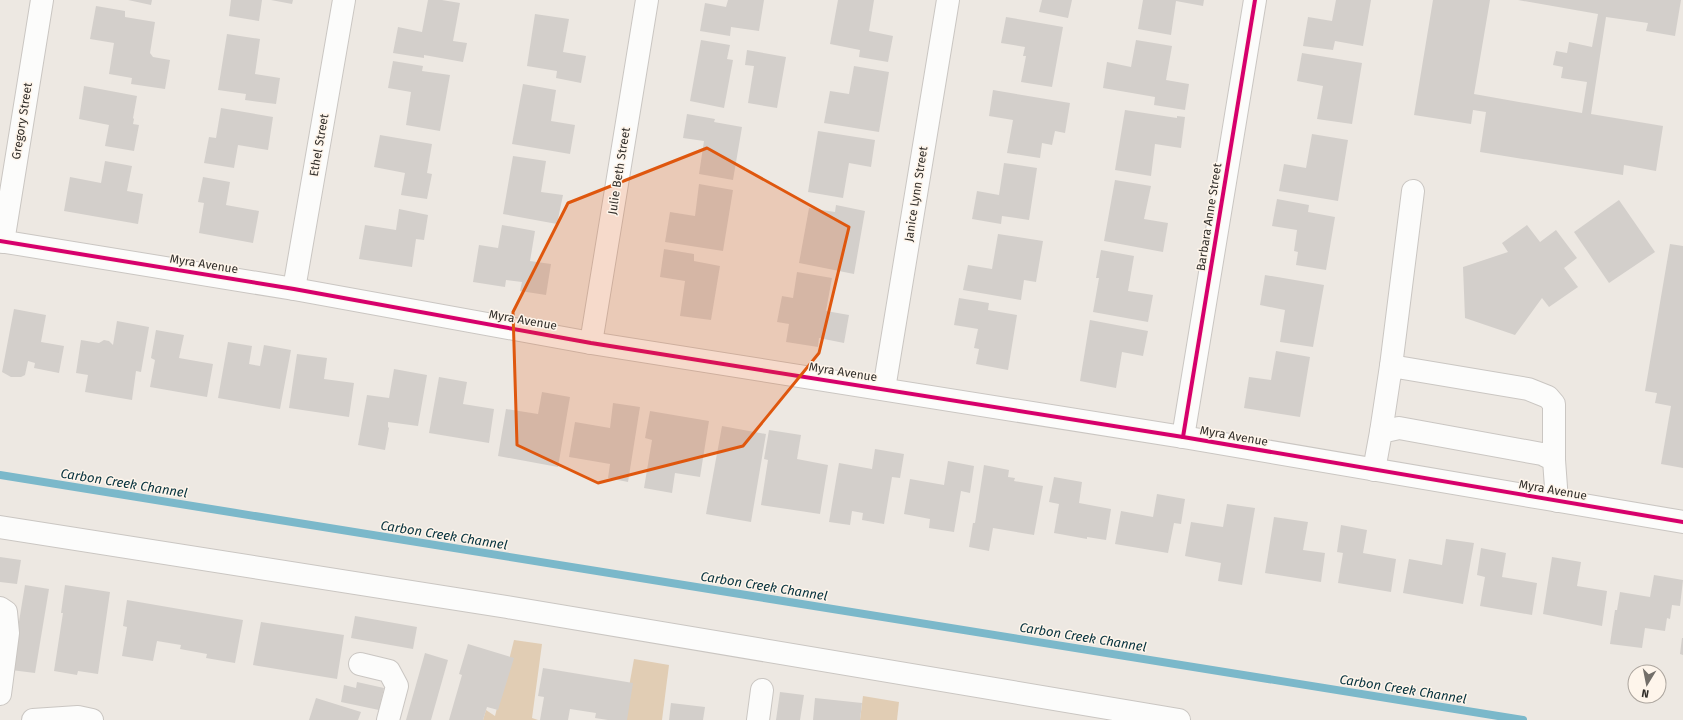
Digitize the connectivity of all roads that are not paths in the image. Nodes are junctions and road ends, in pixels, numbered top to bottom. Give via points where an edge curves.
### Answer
1 (42, 0) edge
2 (344, 0) edge
3 (647, 0) edge
4 (948, 0) edge
5 (1255, 0) edge
6 (1413, 191) dead end
7 (1, 242) edge
8 (294, 289) junction
9 (591, 342) junction
10 (1391, 366) junction
11 (884, 388) junction
12 (1381, 432) junction
13 (1183, 437) junction
14 (1554, 460) junction
15 (1374, 470) junction
16 (1557, 501) junction
17 (1683, 522) edge
18 (0, 527) edge
19 (0, 608) edge
20 (360, 664) dead end
21 (762, 690) dead end
22 (0, 694) edge
23 (33, 720) edge
24 (92, 720) edge
25 (388, 720) edge
26 (758, 720) edge
27 (1179, 720) edge

1 - 7 street, Gregory Street
2 - 8 street, Ethel Street
3 - 9 street, Julie Beth Street
4 - 11 street, Janice Lynn Street
5 - 13 street, Barbara Anne Street
6 - 10 street
7 - 8 street, Myra Avenue
8 - 9 street, Myra Avenue
9 - 11 street, Myra Avenue
10 - 12 street
10 - 14 street via 1528,389 1548,397 1554,404
11 - 13 street, Myra Avenue
12 - 14 street via 1399,428 1542,454
12 - 15 street
13 - 15 street, Myra Avenue
14 - 16 street
15 - 16 street, Myra Avenue
16 - 17 street, Myra Avenue
18 - 27 street via 499,606
19 - 22 street via 6,612 8,633
20 - 25 street via 390,672 397,686
21 - 26 street
23 - 24 street via 78,716

